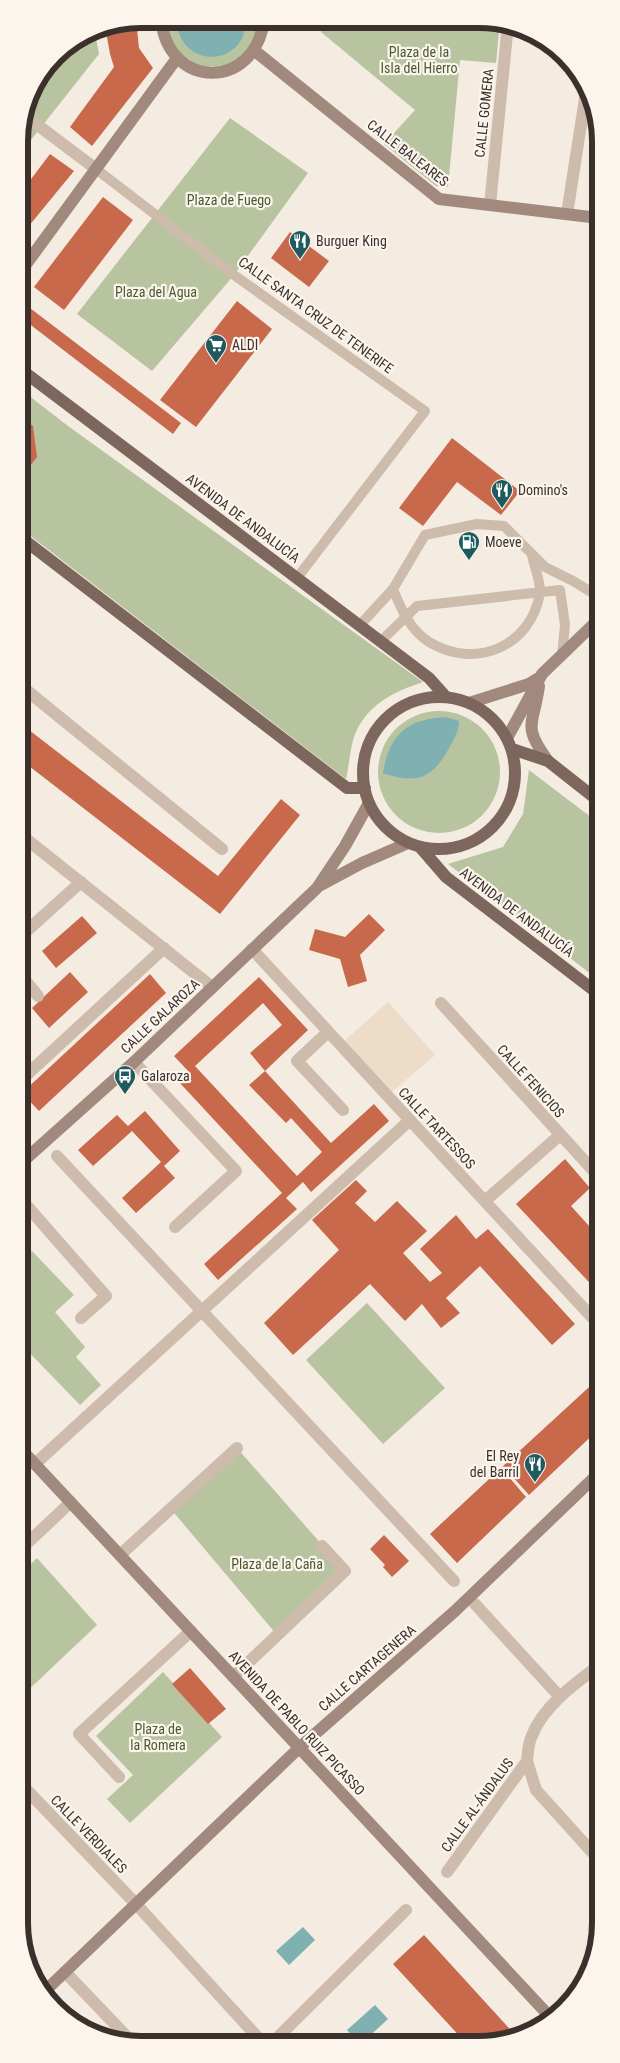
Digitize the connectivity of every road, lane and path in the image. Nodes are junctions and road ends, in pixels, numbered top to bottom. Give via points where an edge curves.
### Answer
1 (162, 28) edge
2 (263, 28) edge
3 (507, 31) edge
4 (255, 50) junction
5 (177, 58) junction
6 (585, 99) edge
7 (29, 119) edge
8 (96, 169) junction
9 (490, 205) junction
10 (567, 214) junction
11 (592, 217) edge
12 (28, 262) edge
13 (28, 375) edge
14 (28, 542) edge
15 (532, 555) junction
16 (297, 578) junction
17 (393, 589) junction
18 (540, 591) junction
19 (592, 593) edge
20 (405, 618) junction
21 (360, 625) junction
22 (592, 626) edge
23 (381, 641) junction
24 (562, 656) junction
25 (541, 676) junction
26 (28, 692) edge
27 (446, 697) junction
28 (469, 703) junction
29 (509, 744) junction
30 (548, 761) junction
31 (365, 788) junction
32 (592, 796) edge
33 (369, 803) junction
34 (28, 844) edge
35 (414, 845) junction
36 (222, 849) dead end
37 (81, 882) junction
38 (317, 888) junction
39 (28, 930) edge
40 (164, 948) junction
41 (252, 949) junction
42 (28, 984) edge
43 (212, 987) junction
44 (592, 989) edge
45 (38, 996) dead end
46 (441, 1003) dead end
47 (328, 1032) junction
48 (134, 1062) junction
49 (28, 1074) edge
50 (343, 1110) dead end
51 (410, 1120) junction
52 (560, 1135) junction
53 (58, 1156) dead end
54 (28, 1157) edge
55 (592, 1169) edge
56 (485, 1201) junction
57 (28, 1207) edge
58 (175, 1226) dead end
59 (200, 1311) junction
60 (592, 1317) edge
61 (81, 1318) dead end
62 (237, 1448) dead end
63 (28, 1457) edge
64 (35, 1464) junction
65 (592, 1480) edge
66 (71, 1502) junction
67 (28, 1542) edge
68 (322, 1546) dead end
69 (120, 1555) junction
70 (454, 1581) dead end
71 (475, 1604) dead end
72 (191, 1632) junction
73 (592, 1671) edge
74 (233, 1676) junction
75 (560, 1697) junction
76 (299, 1748) junction
77 (527, 1761) junction
78 (119, 1777) dead end
79 (28, 1791) edge
80 (592, 1852) edge
81 (448, 1872) dead end
82 (136, 1904) junction
83 (406, 1910) dead end
84 (65, 1972) junction
85 (49, 1988) edge
86 (546, 2013) edge
87 (124, 2034) edge
88 (257, 2036) edge
89 (280, 2036) edge

1 - 5 street via 168,47
2 - 4 street
3 - 9 street, CALLE GOMERA
4 - 5 street via 245,62 218,72 203,72
4 - 9 street, CALLE BALEARES via 439,199
5 - 8 street
6 - 10 street
7 - 8 street, CALLE SANTA CRUZ DE TENERIFE
8 - 12 street
8 - 16 lane, CALLE SANTA CRUZ DE TENERIFE via 234,275 425,411
9 - 10 street, CALLE BALEARES
10 - 11 street, CALLE BALEARES
13 - 16 main road, AVENIDA DE ANDALUCÍA
14 - 31 main road via 347,788
15 - 17 lane via 504,526 477,524 448,529 425,535
15 - 18 lane
15 - 19 lane via 545,567
16 - 21 main road, AVENIDA DE ANDALUCÍA
17 - 20 lane
17 - 21 lane
18 - 20 lane via 417,606
18 - 20 lane via 532,616 510,643 477,654 450,653 427,641
18 - 24 lane via 560,590 565,624
20 - 23 lane
21 - 23 main road, AVENIDA DE ANDALUCÍA
22 - 24 street
23 - 27 main road, AVENIDA DE ANDALUCÍA via 429,678
24 - 25 street
25 - 28 street via 529,684
25 - 29 street
25 - 30 street via 531,726 534,741
26 - 36 street
27 - 28 main road
27 - 31 main road via 408,704 382,722 370,742 364,765
28 - 29 main road via 491,717
29 - 30 main road
29 - 35 main road via 515,772 512,795 502,816 486,834 466,845 444,850
30 - 32 main road
31 - 33 main road
33 - 35 main road via 385,827
33 - 38 street, CALLE GALAROZA
34 - 37 street
35 - 38 street, CALLE GALAROZA via 362,863
35 - 44 main road, AVENIDA DE ANDALUCÍA via 446,877
37 - 39 street
37 - 40 street
38 - 41 street, CALLE GALAROZA
40 - 43 street
40 - 49 street
41 - 43 street, CALLE GALAROZA
41 - 47 street, CALLE TARTESSOS
42 - 45 street
43 - 48 street, CALLE GALAROZA
46 - 52 street, CALLE FENICIOS
47 - 50 street via 297,1061
47 - 51 street, CALLE TARTESSOS
48 - 54 street, CALLE GALAROZA
48 - 58 street via 236,1170
51 - 56 street, CALLE TARTESSOS
51 - 59 street
52 - 55 street, CALLE FENICIOS
52 - 56 street
53 - 59 street
56 - 60 street, CALLE TARTESSOS
57 - 61 street via 106,1296
59 - 64 street
59 - 70 street
62 - 69 street
63 - 64 street, AVENIDA DE PABLO RUIZ PICASSO
64 - 66 street, AVENIDA DE PABLO RUIZ PICASSO
65 - 76 street, CALLE CARTAGENERA via 455,1611
66 - 67 street
66 - 69 street, AVENIDA DE PABLO RUIZ PICASSO
68 - 74 street via 345,1571
69 - 72 street, AVENIDA DE PABLO RUIZ PICASSO
71 - 75 street
72 - 74 street, AVENIDA DE PABLO RUIZ PICASSO
72 - 78 street via 79,1734
73 - 75 street, CALLE AL-ÁNDALUS
74 - 76 street, AVENIDA DE PABLO RUIZ PICASSO
75 - 77 street, CALLE AL-ÁNDALUS via 538,1723 530,1739
76 - 82 street, CALLE CARTAGENERA
76 - 86 street, AVENIDA DE PABLO RUIZ PICASSO
77 - 80 street via 536,1790
77 - 81 street, CALLE AL-ÁNDALUS
79 - 82 street, CALLE VERDIALES
82 - 84 street, CALLE CARTAGENERA
82 - 88 street, CALLE VERDIALES
83 - 89 street
84 - 85 street, CALLE CARTAGENERA
84 - 87 street

